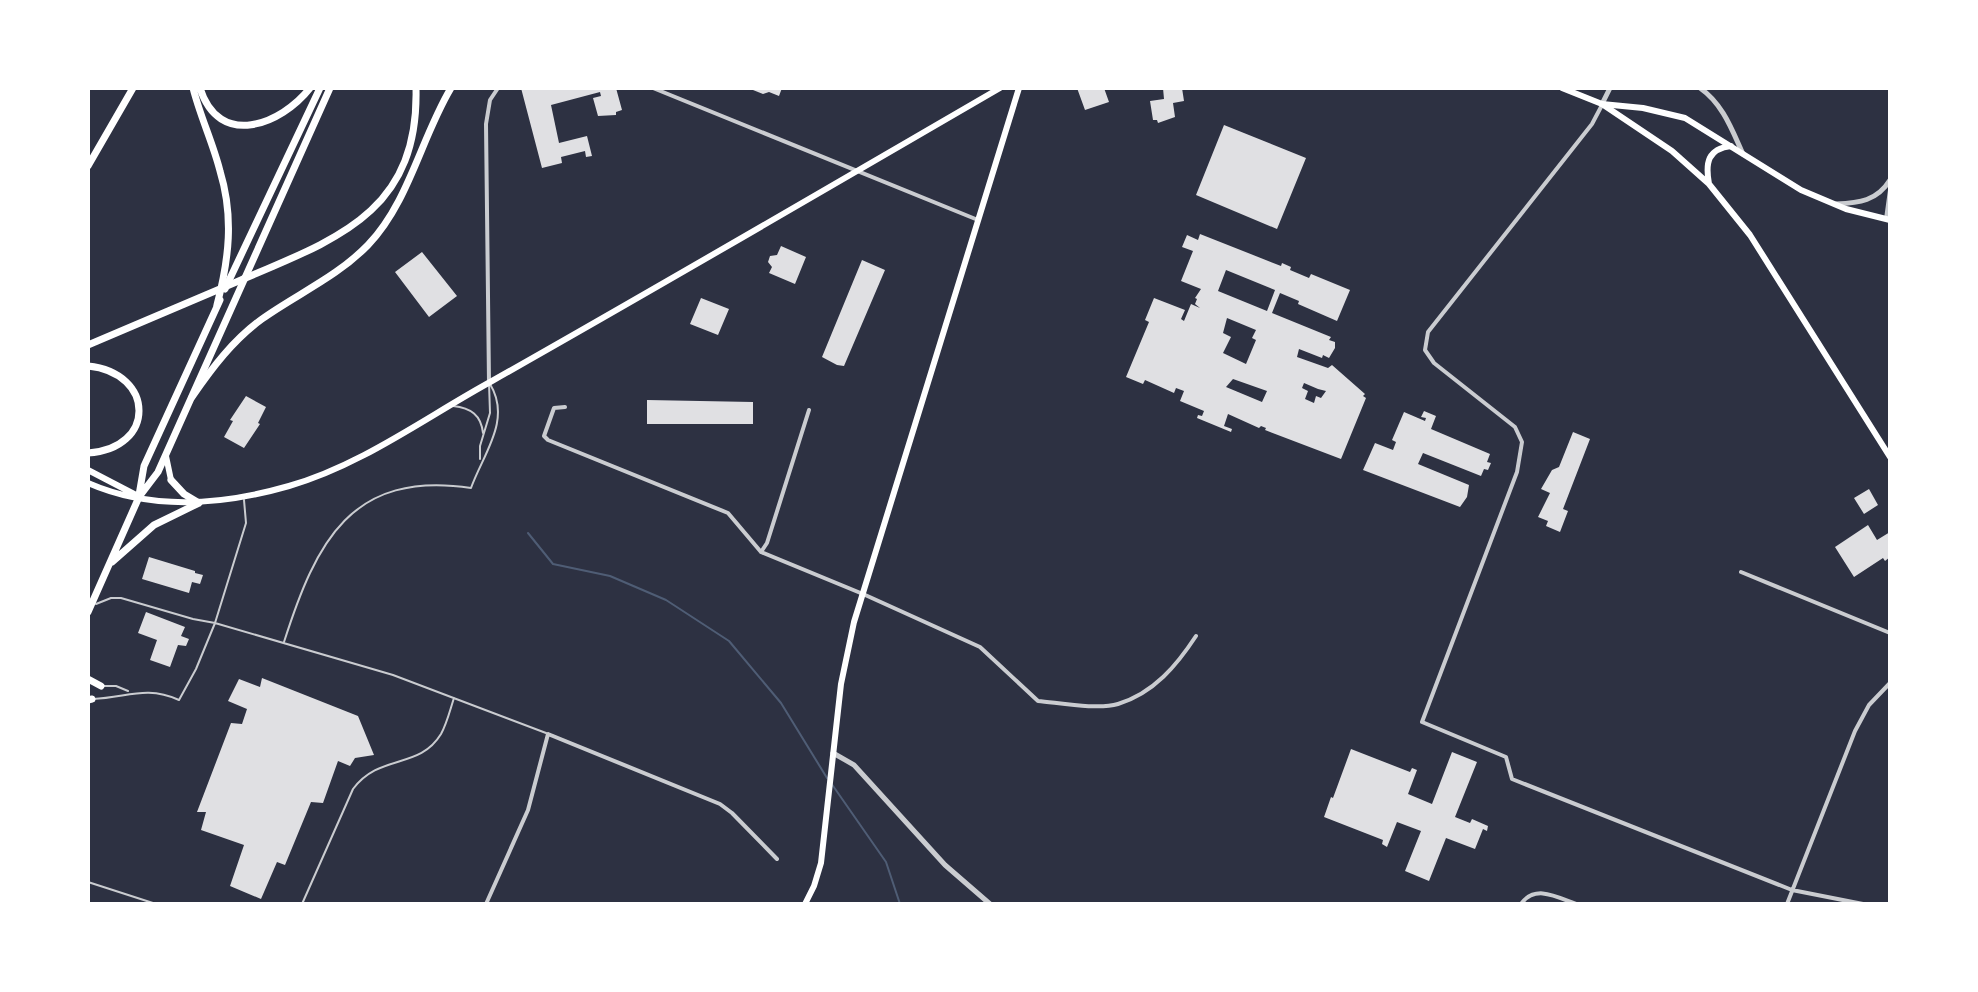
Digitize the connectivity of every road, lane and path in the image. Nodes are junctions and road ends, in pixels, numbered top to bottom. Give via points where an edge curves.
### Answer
1 (193, 88) edge
2 (200, 88) edge
3 (310, 88) edge
4 (320, 88) edge
5 (330, 88) edge
6 (416, 88) edge
7 (451, 88) edge
8 (498, 88) edge
9 (653, 88) edge
10 (1000, 88) edge
11 (1019, 88) edge
12 (1562, 88) edge
13 (1610, 88) edge
14 (1700, 88) edge
15 (132, 90) edge
16 (1602, 104) junction
17 (431, 127) junction
18 (1731, 146) junction
19 (1744, 155) junction
20 (88, 166) edge
21 (857, 171) junction
22 (396, 179) junction
23 (1890, 180) edge
24 (1709, 184) junction
25 (1890, 190) edge
26 (1834, 204) junction
27 (1889, 217) edge
28 (978, 220) junction
29 (217, 305) junction
30 (88, 345) edge
31 (88, 366) edge
32 (489, 382) junction
33 (192, 397) junction
34 (448, 406) junction
35 (565, 407) dead end
36 (809, 410) dead end
37 (483, 434) junction
38 (88, 453) edge
39 (166, 454) junction
40 (1890, 457) edge
41 (480, 461) junction
42 (88, 470) edge
43 (171, 480) joint
44 (88, 483) edge
45 (139, 497) junction
46 (244, 497) junction
47 (199, 503) junction
48 (761, 552) junction
49 (108, 567) junction
50 (1741, 572) dead end
51 (863, 594) junction
52 (89, 609) edge
53 (215, 623) junction
54 (1890, 633) edge
55 (1196, 636) dead end
56 (283, 643) junction
57 (88, 679) edge
58 (1890, 683) edge
59 (88, 686) edge
60 (101, 686) junction
61 (129, 692) junction
62 (454, 697) junction
63 (89, 699) edge
64 (548, 734) junction
65 (833, 753) junction
66 (777, 859) dead end
67 (88, 882) edge
68 (1792, 890) junction
69 (156, 904) edge
70 (302, 904) edge
71 (486, 904) edge
72 (805, 904) edge
73 (990, 904) edge
74 (1521, 904) edge
75 (1576, 904) edge
76 (1787, 904) edge
77 (1863, 904) edge

1 - 29 highway via 228,207 228,253
2 - 3 highway via 217,115 250,125 280,116
4 - 29 highway
5 - 33 highway
6 - 22 highway via 413,127
7 - 17 highway
8 - 32 street via 486,124
9 - 21 street
10 - 21 main road
11 - 28 main road
12 - 16 main road
13 - 16 street
14 - 19 street via 1725,115
15 - 20 highway
16 - 18 main road via 1685,118
16 - 24 main road via 1672,151
16 - 68 street via 1592,124 1428,332 1425,350 1434,363 1515,427 1522,442 1517,472 1422,722 1506,757 1512,779
17 - 22 highway
17 - 33 highway via 395,207 373,240 250,328
18 - 19 main road
18 - 24 main road via 1709,156
19 - 26 main road
21 - 28 street
21 - 32 main road
22 - 30 highway via 352,228 324,245
23 - 26 street via 1872,198
24 - 40 main road via 1750,235
25 - 27 street
26 - 27 main road
28 - 51 main road
29 - 45 highway via 144,466
31 - 38 highway via 124,379 136,393 140,410 136,427 125,440
32 - 34 main road
32 - 37 lane via 490,413
32 - 41 lane via 499,401 499,421
33 - 39 highway
34 - 37 lane via 474,412
34 - 46 main road via 330,471
35 - 48 street via 554,408 544,436 548,440 728,513
36 - 48 street
37 - 41 lane
39 - 43 main road
39 - 45 highway
41 - 56 lane via 471,488 409,485 357,509 311,568
42 - 45 main road
43 - 47 highway
44 - 45 main road
45 - 47 main road
45 - 49 highway
46 - 47 main road
46 - 53 lane via 246,523
47 - 49 highway via 146,530
48 - 51 street
49 - 52 highway
50 - 54 street
51 - 55 street via 980,647 1038,701 1117,705 1177,666
51 - 65 main road via 841,684
52 - 53 lane via 118,597
53 - 56 lane
53 - 61 lane via 179,700 159,692
56 - 62 lane
57 - 60 highway
58 - 68 street via 1869,705 1855,731
59 - 60 lane
60 - 61 lane
61 - 63 lane
62 - 64 lane
62 - 70 lane via 440,735 424,752 378,767 353,789
64 - 66 street via 720,804
64 - 71 street via 528,810
65 - 72 main road via 821,863
65 - 73 street via 854,765 945,865
67 - 69 lane
68 - 76 street
68 - 77 street
74 - 75 street via 1538,893

